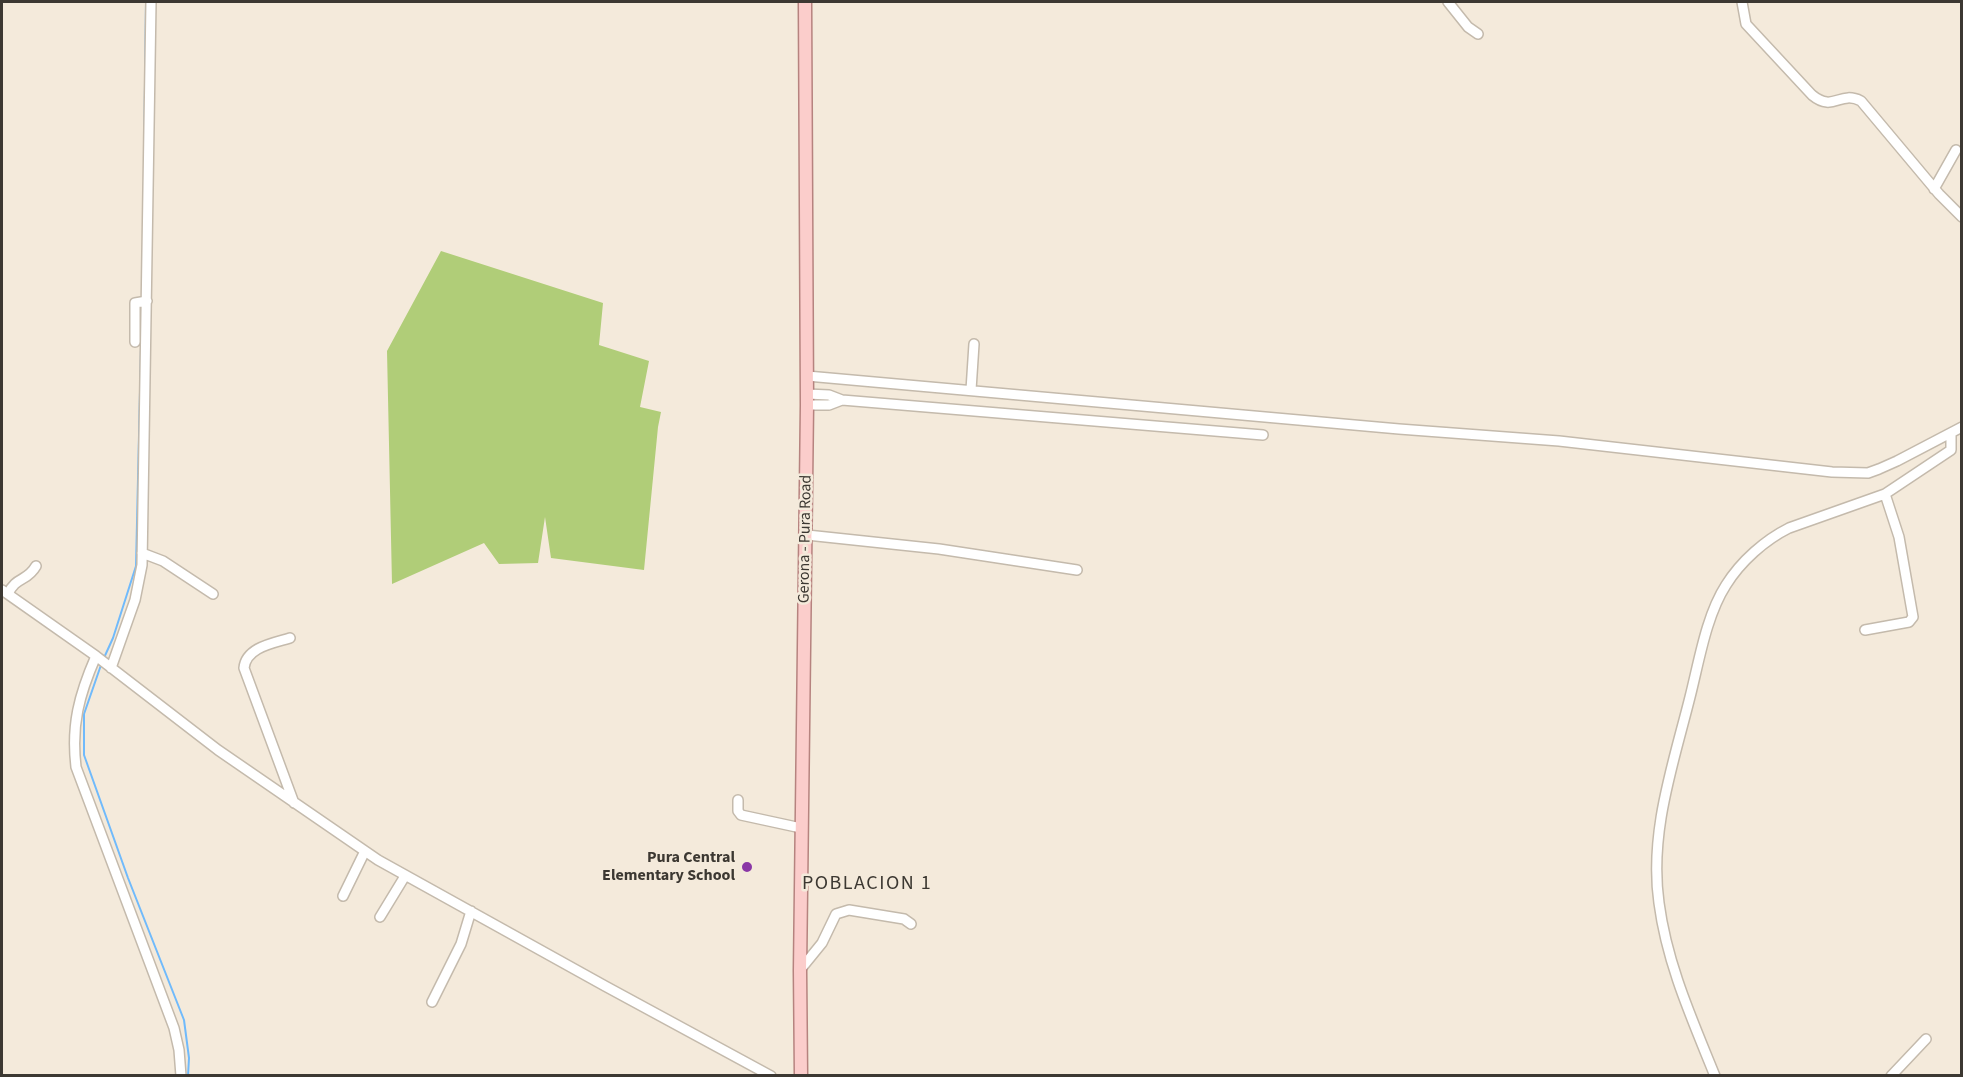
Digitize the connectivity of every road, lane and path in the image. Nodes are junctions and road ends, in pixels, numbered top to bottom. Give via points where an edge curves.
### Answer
1 (151, 2) edge
2 (805, 2) edge
3 (1448, 2) edge
4 (1742, 2) edge
5 (1478, 34) dead end
6 (1956, 150) dead end
7 (1934, 189) junction
8 (1962, 217) edge
9 (143, 301) junction
10 (135, 342) dead end
11 (974, 344) dead end
12 (807, 376) junction
13 (971, 390) junction
14 (807, 399) junction
15 (1962, 427) edge
16 (1951, 433) junction
17 (1263, 435) dead end
18 (1885, 494) junction
19 (807, 535) junction
20 (142, 553) junction
21 (36, 566) dead end
22 (1077, 570) dead end
23 (5, 592) edge
24 (213, 594) dead end
25 (1864, 630) dead end
26 (290, 638) dead end
27 (96, 656) junction
28 (111, 668) junction
29 (738, 800) dead end
30 (294, 803) junction
31 (801, 828) junction
32 (365, 851) junction
33 (405, 876) junction
34 (343, 896) dead end
35 (471, 911) junction
36 (380, 917) dead end
37 (911, 924) dead end
38 (800, 970) junction
39 (432, 1002) dead end
40 (1926, 1039) dead end
41 (768, 1075) edge
42 (181, 1076) edge
43 (801, 1076) edge
44 (1715, 1076) edge
45 (1891, 1076) edge

1 - 9 street
2 - 12 main road, Gerona - Pura Road
3 - 5 street
4 - 7 street via 1746,24 1812,95 1824,103 1850,97 1861,101
6 - 7 street
7 - 8 street
9 - 10 street via 134,307
9 - 20 street
11 - 13 street
12 - 13 street
12 - 14 main road, Gerona - Pura Road
13 - 16 street via 1558,441 1832,472 1868,473
14 - 17 street via 829,405 842,400
14 - 19 main road, Gerona - Pura Road
15 - 16 street
16 - 18 street via 1951,450
18 - 25 street via 1899,537 1913,617 1908,622
18 - 44 street via 1789,528 1756,550 1725,586 1700,657 1660,818 1657,865 1668,954
19 - 22 street via 939,549
19 - 31 main road, Gerona - Pura Road
20 - 24 street
20 - 28 street via 135,600
21 - 23 street via 30,575 16,580
23 - 27 street
26 - 30 street via 256,650 245,661 244,668
27 - 28 street
27 - 42 street via 77,710 76,767 174,1028
28 - 30 street
29 - 31 street via 738,811 745,817
30 - 32 street
31 - 38 main road, Gerona - Pura Road
32 - 33 street
32 - 34 street
33 - 35 street
33 - 36 street
35 - 39 street via 461,944
35 - 41 street
37 - 38 street via 904,919 842,910
38 - 43 main road, Gerona - Pura Road
40 - 45 street

